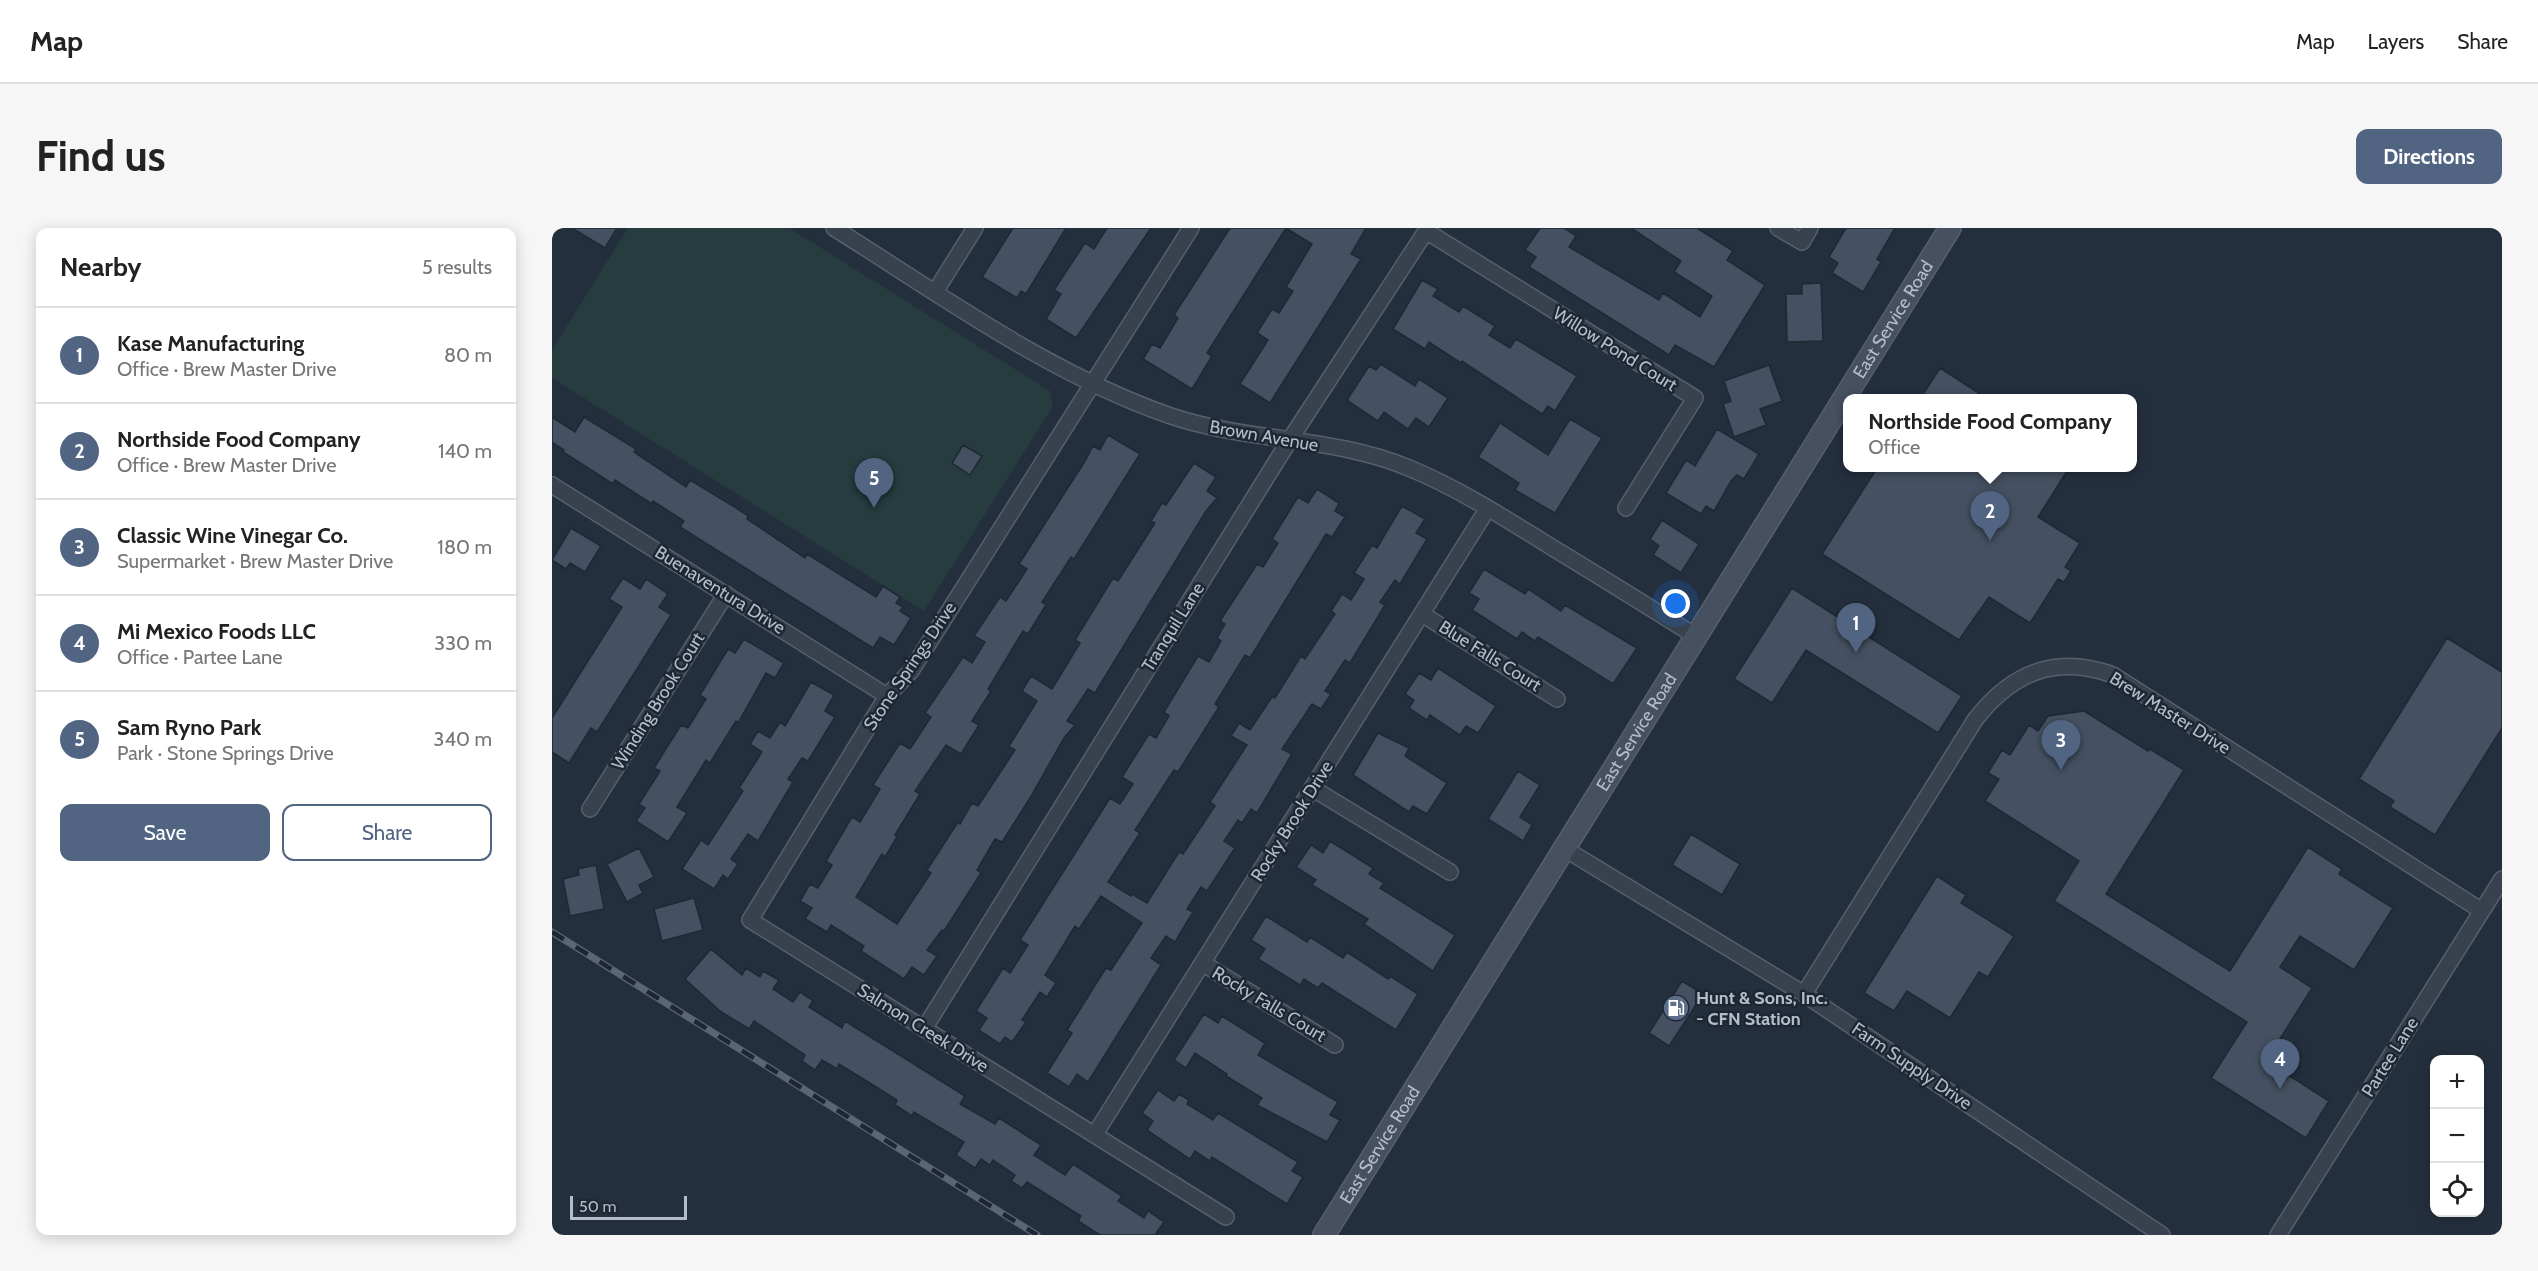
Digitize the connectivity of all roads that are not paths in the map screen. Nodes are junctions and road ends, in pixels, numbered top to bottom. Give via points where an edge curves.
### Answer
1 (834, 228) edge
2 (975, 228) edge
3 (1191, 228) edge
4 (1778, 228) edge
5 (1810, 228) edge
6 (1950, 228) edge
7 (1427, 230) edge
8 (935, 292) junction
9 (1091, 382) junction
10 (1847, 394) edge
11 (1843, 401) edge
12 (1289, 441) junction
13 (553, 488) edge
14 (1488, 508) junction
15 (1626, 508) dead end
16 (726, 594) junction
17 (1422, 614) junction
18 (1697, 637) junction
19 (887, 696) junction
20 (1557, 699) dead end
21 (1312, 788) junction
22 (590, 809) dead end
23 (1565, 849) junction
24 (1450, 872) dead end
25 (2502, 879) edge
26 (2482, 910) junction
27 (750, 920) joint
28 (1204, 964) junction
29 (1804, 994) junction
30 (924, 1029) junction
31 (1335, 1045) dead end
32 (1095, 1134) junction
33 (1226, 1216) dead end
34 (1324, 1235) edge
35 (2162, 1235) edge
36 (2278, 1235) edge

1 - 8 street, Brown Avenue
2 - 8 street
3 - 9 street, Stone Springs Drive
4 - 5 street via 1802,242
6 - 10 street, East Service Road
7 - 12 street, Tranquil Lane
7 - 15 street, Willow Pond Court via 1695,398
8 - 9 street, Brown Avenue via 1060,368
9 - 12 street, Brown Avenue via 1177,418
9 - 19 street, Stone Springs Drive via 911,671
11 - 18 street, East Service Road
12 - 14 street, Brown Avenue via 1406,467
12 - 30 street, Tranquil Lane
13 - 16 street, Buenaventura Drive
14 - 17 street, Rocky Brook Drive
14 - 18 street, Brown Avenue
16 - 19 street, Buenaventura Drive
16 - 22 street, Winding Brook Court
17 - 20 street, Blue Falls Court
17 - 21 street, Rocky Brook Drive
18 - 23 street, East Service Road
19 - 27 street, Stone Springs Drive
21 - 24 street
21 - 28 street, Rocky Brook Drive
23 - 29 street, Farm Supply Drive
23 - 34 street, East Service Road
25 - 26 street, Partee Lane
26 - 29 street, Brew Master Drive via 2113,675 2066,665 2020,678 1992,698
26 - 36 street, Partee Lane
27 - 30 street, Salmon Creek Drive
28 - 31 street, Rocky Falls Court
28 - 32 street, Rocky Brook Drive
29 - 35 street, Farm Supply Drive
30 - 32 street, Salmon Creek Drive
32 - 33 street, Salmon Creek Drive

